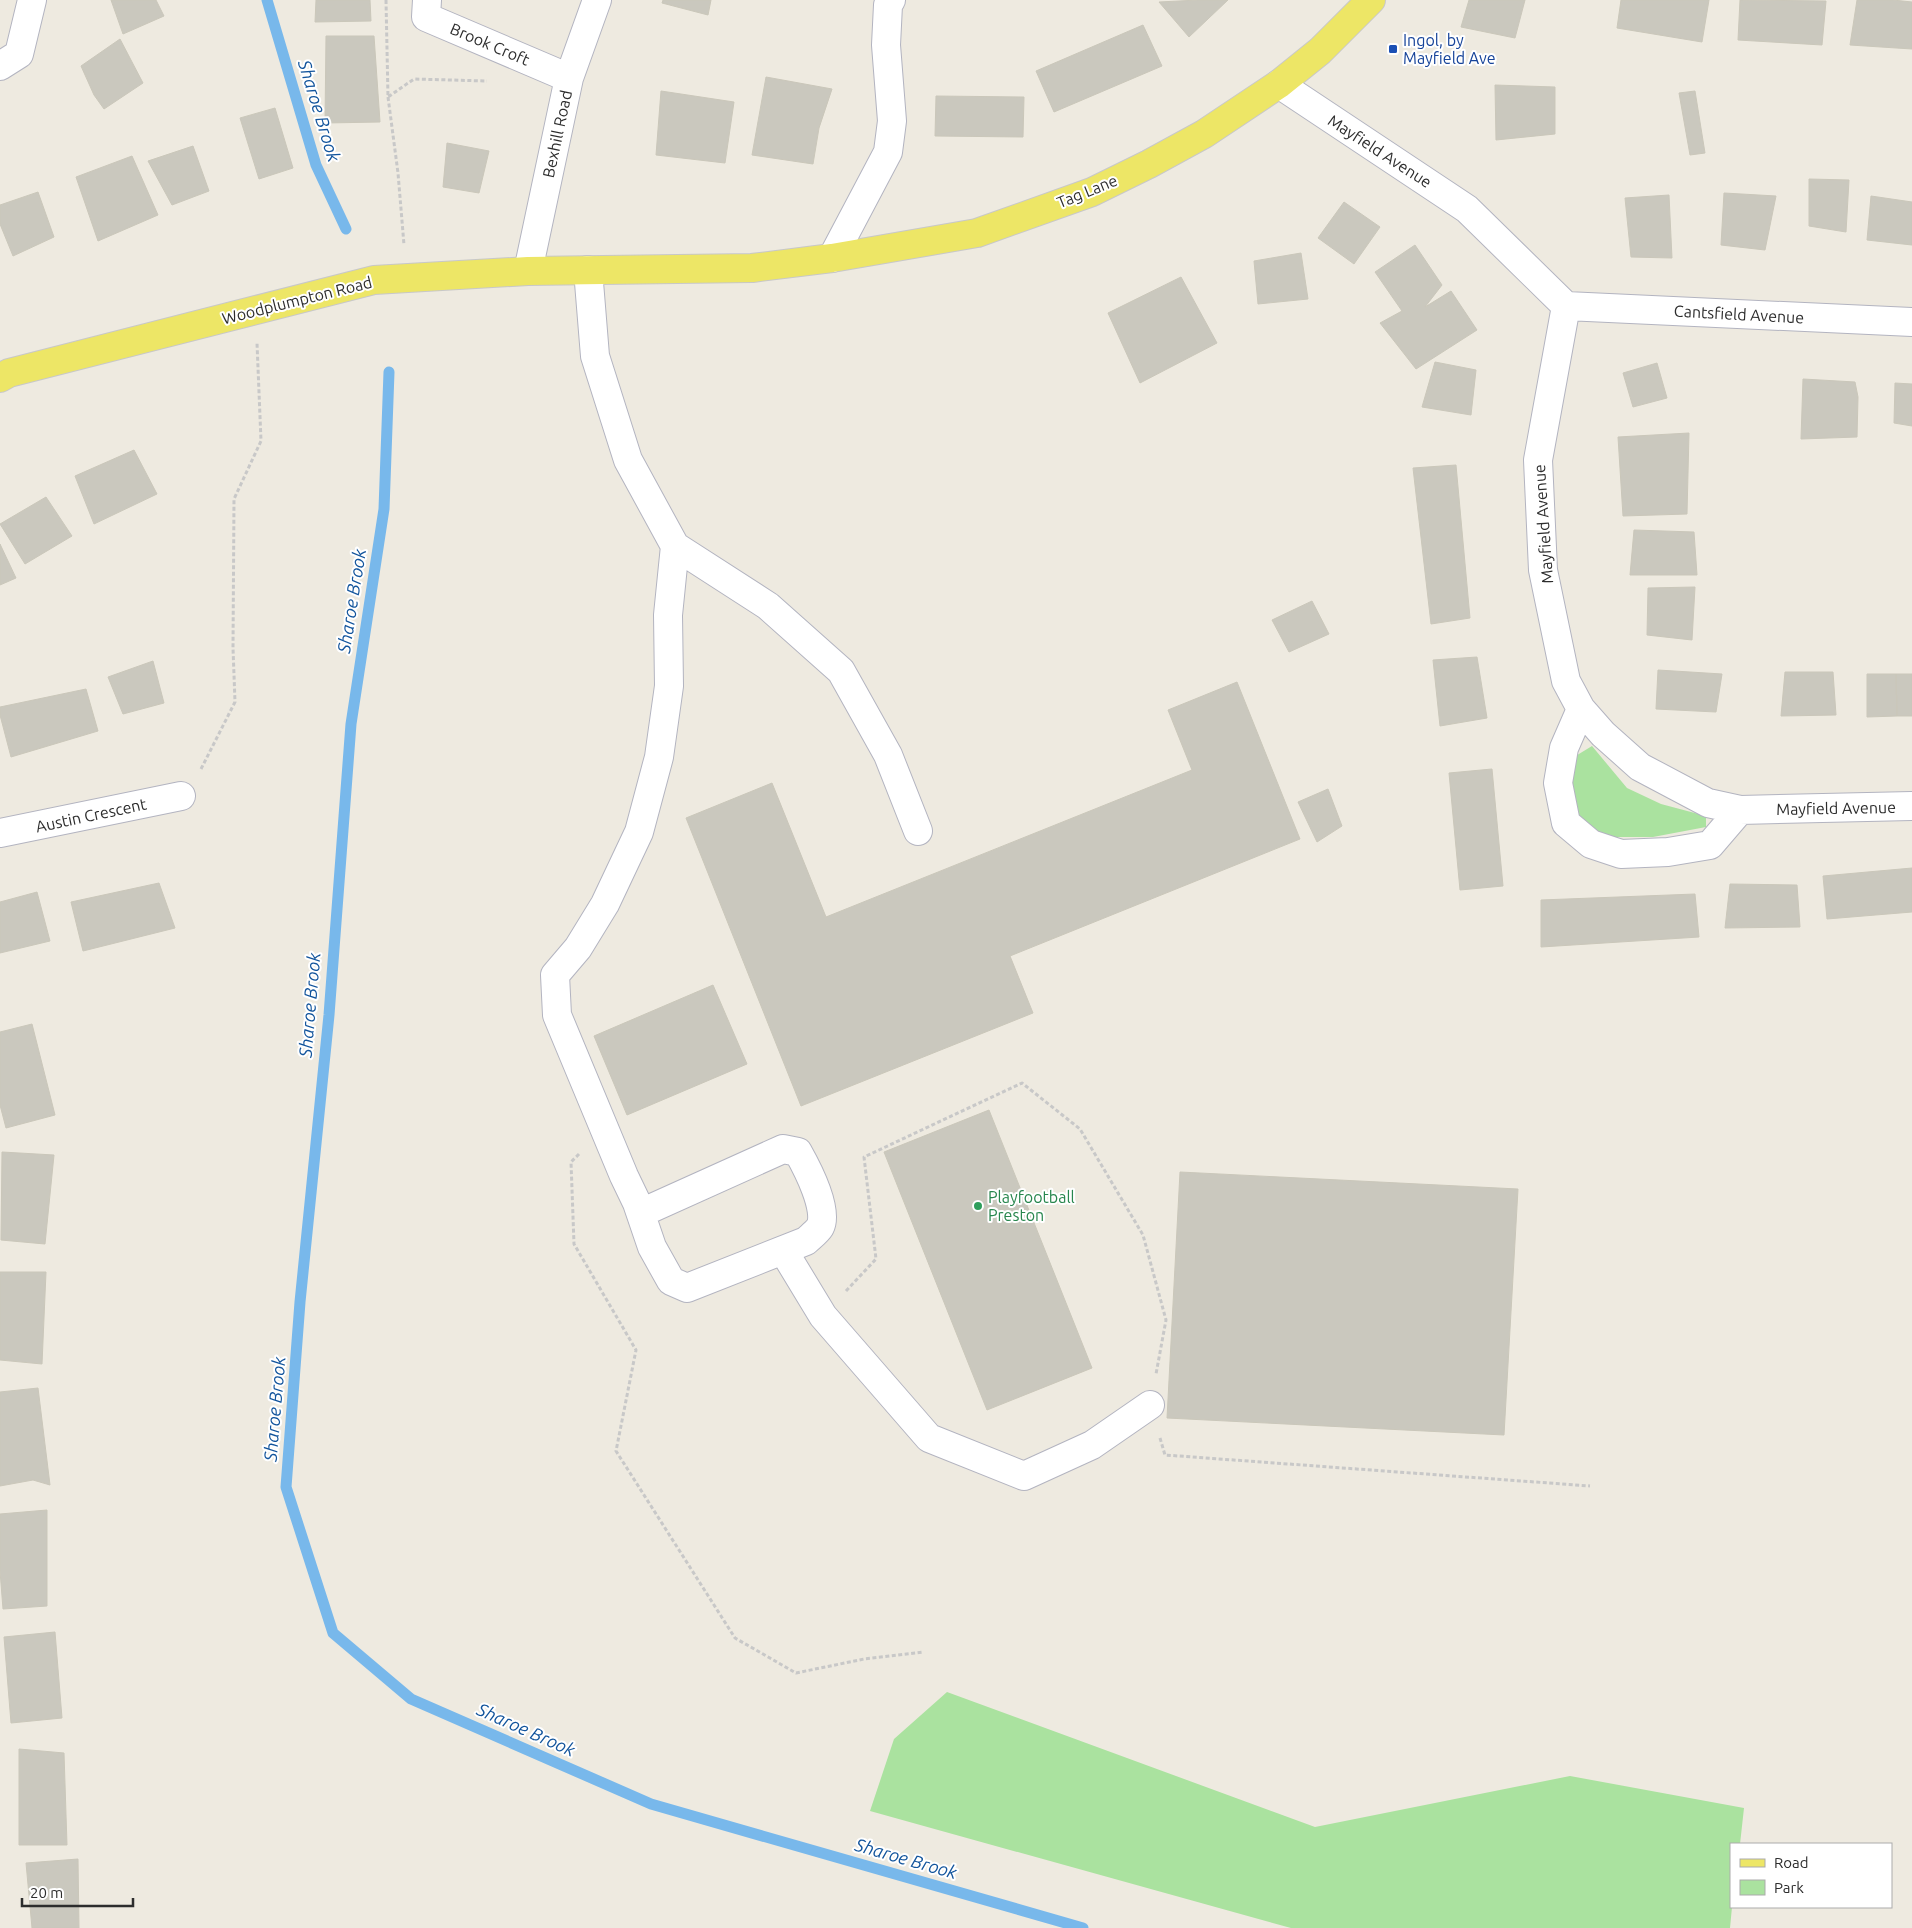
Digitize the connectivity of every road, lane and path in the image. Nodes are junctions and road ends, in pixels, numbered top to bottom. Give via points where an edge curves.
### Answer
1 (32, 0) edge
2 (386, 0) edge
3 (427, 0) edge
4 (597, 0) edge
5 (891, 0) edge
6 (1371, 0) edge
7 (0, 66) edge
8 (569, 78) junction
9 (495, 81) dead end
10 (1279, 84) junction
11 (388, 97) junction
12 (832, 258) junction
13 (752, 268) joint
14 (588, 270) junction
15 (528, 271) junction
16 (405, 278) junction
17 (1566, 306) junction
18 (256, 310) junction
19 (1912, 322) edge
20 (0, 378) edge
21 (675, 546) junction
22 (1582, 709) junction
23 (181, 796) joint
24 (1912, 806) edge
25 (1740, 810) junction
26 (918, 831) dead end
27 (0, 833) edge
28 (604, 1130) junction
29 (640, 1213) junction
30 (783, 1250) junction
31 (823, 1316) junction
32 (1150, 1405) junction
33 (1590, 1486) dead end
34 (923, 1652) dead end

1 - 7 street via 19,54
2 - 11 path
3 - 8 street, Brook Croft via 426,17
4 - 8 street, Bexhill Road
5 - 12 street via 886,45 892,121 888,152
6 - 10 main road, Tag Lane via 1320,52
8 - 15 street, Bexhill Road
9 - 11 path via 414,78
10 - 12 main road, Tag Lane via 1204,134 1092,192 977,233
10 - 17 street, Mayfield Avenue via 1467,209
11 - 16 path via 398,173
12 - 13 main road, Tag Lane
13 - 14 main road, Woodplumpton Road
14 - 15 main road, Woodplumpton Road
14 - 21 street via 595,356 628,460
15 - 16 main road, Woodplumpton Road
16 - 18 main road, Woodplumpton Road via 374,280
17 - 19 street, Cantsfield Avenue
17 - 22 street, Mayfield Avenue via 1538,460 1543,570 1566,681
18 - 20 main road, Woodplumpton Road via 9,373
18 - 23 path via 261,441 234,499 235,702 204,765
21 - 26 street via 768,606 841,671 888,755
21 - 28 street via 668,615 669,686 659,757 639,832 606,904 578,948 555,975 557,1015
22 - 25 street, Mayfield Avenue via 1603,734 1640,767 1708,803
22 - 25 street via 1564,748 1558,784 1566,823 1591,844 1621,854 1668,852 1710,845
23 - 27 street, Austin Crescent
24 - 25 street, Mayfield Avenue
28 - 29 street
28 - 34 path via 571,1162 574,1244 636,1350 616,1451 735,1638 796,1673
29 - 30 street via 652,1247 670,1281 687,1288
29 - 30 street via 783,1149 798,1152 822,1207 820,1226 806,1241
30 - 31 street
31 - 32 street via 929,1438 1024,1476 1092,1445
31 - 32 path via 876,1259 864,1158 1022,1083 1080,1129 1142,1235 1166,1320
32 - 33 path via 1165,1455

